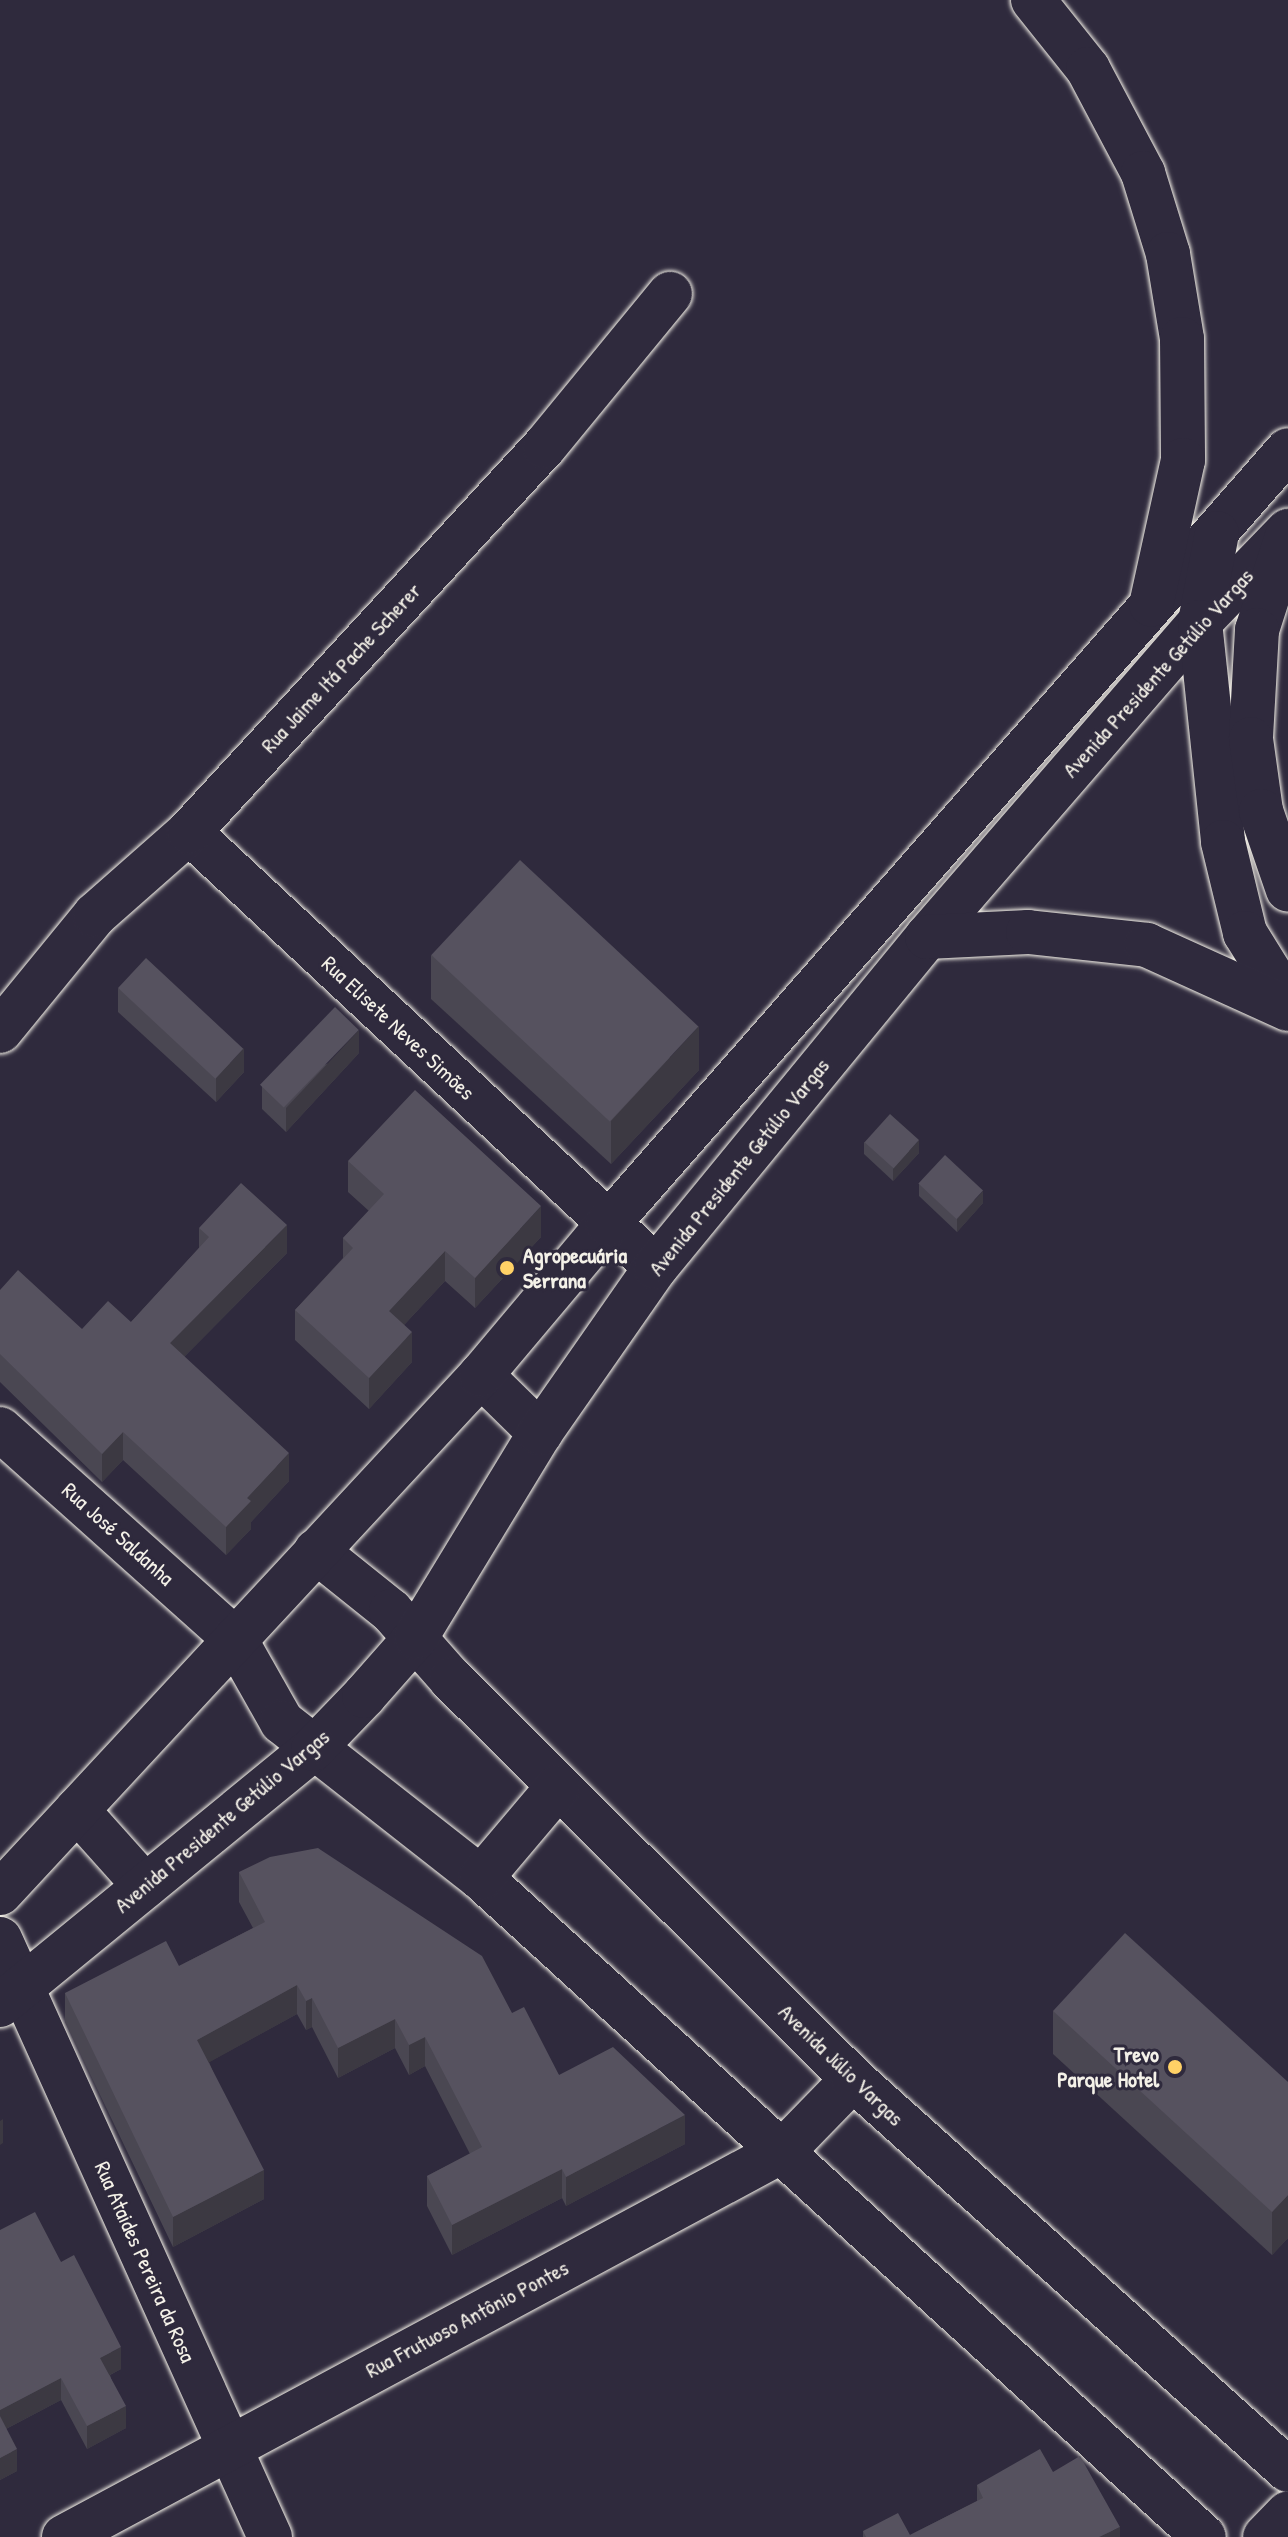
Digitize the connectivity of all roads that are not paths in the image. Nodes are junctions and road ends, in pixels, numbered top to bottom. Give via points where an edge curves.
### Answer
1 (1033, 0) edge
2 (670, 294) dead end
3 (1288, 450) edge
4 (1288, 532) edge
5 (1217, 533) junction
6 (1151, 605) junction
7 (1200, 622) junction
8 (189, 832) junction
9 (1288, 890) edge
10 (927, 937) junction
11 (1288, 1002) edge
12 (1288, 1009) edge
13 (0, 1031) edge
14 (608, 1224) junction
15 (656, 1267) junction
16 (481, 1375) junction
17 (0, 1429) edge
18 (540, 1433) junction
19 (316, 1551) junction
20 (416, 1637) junction
21 (235, 1639) junction
22 (313, 1749) junction
23 (558, 1787) junction
24 (77, 1810) junction
25 (481, 1878) junction
26 (145, 1886) junction
27 (0, 1893) edge
28 (0, 1939) edge
29 (12, 1995) edge
30 (853, 2079) junction
31 (784, 2150) junction
32 (226, 2448) junction
33 (1288, 2470) edge
34 (1288, 2513) edge
35 (64, 2537) edge
36 (270, 2537) edge
37 (1204, 2537) edge
38 (1265, 2537) edge

1 - 6 main road via 1088,69 1143,173 1168,254 1182,339 1183,460
2 - 8 main road, Rua Jaime Itá Pache Scherer via 545,446
3 - 5 main road
4 - 7 main road, Avenida Presidente Getúlio Vargas
4 - 9 main road via 1257,630 1251,739 1261,811
5 - 6 main road
5 - 7 main road
6 - 14 main road
7 - 10 main road, Avenida Presidente Getúlio Vargas
7 - 11 main road via 1223,842 1245,933
8 - 13 main road, Rua Jaime Itá Pache Scherer via 95,915
8 - 14 main road, Rua Elisete Neves Simões
10 - 12 main road via 1028,932 1147,945
10 - 15 main road, Avenida Presidente Getúlio Vargas
14 - 15 main road, Rua Elisete Neves Simões
14 - 16 main road
15 - 18 main road, Avenida Presidente Getúlio Vargas
16 - 18 main road
16 - 19 main road
17 - 21 main road, Rua José Saldanha
18 - 20 main road, Avenida Presidente Getúlio Vargas
19 - 20 main road, Avenida Júlio Vargas
19 - 21 main road
20 - 22 main road, Avenida Presidente Getúlio Vargas
20 - 23 main road, Avenida Júlio Vargas
21 - 22 main road, Rua José Saldanha via 282,1722
21 - 24 main road
22 - 25 main road
22 - 26 main road, Avenida Presidente Getúlio Vargas
23 - 25 main road
23 - 30 main road, Avenida Júlio Vargas
24 - 26 main road
24 - 27 main road
25 - 31 main road
26 - 29 main road, Avenida Presidente Getúlio Vargas
28 - 29 main road, Rua Ataides Pereira da Rosa
29 - 32 main road, Rua Ataides Pereira da Rosa
30 - 31 main road, Rua Frutuoso Antônio Pontes
30 - 33 main road, Avenida Júlio Vargas
31 - 32 main road, Rua Frutuoso Antônio Pontes
31 - 37 main road
32 - 35 main road, Rua Frutuoso Antônio Pontes
32 - 36 main road, Rua Ataides Pereira da Rosa
34 - 38 main road

